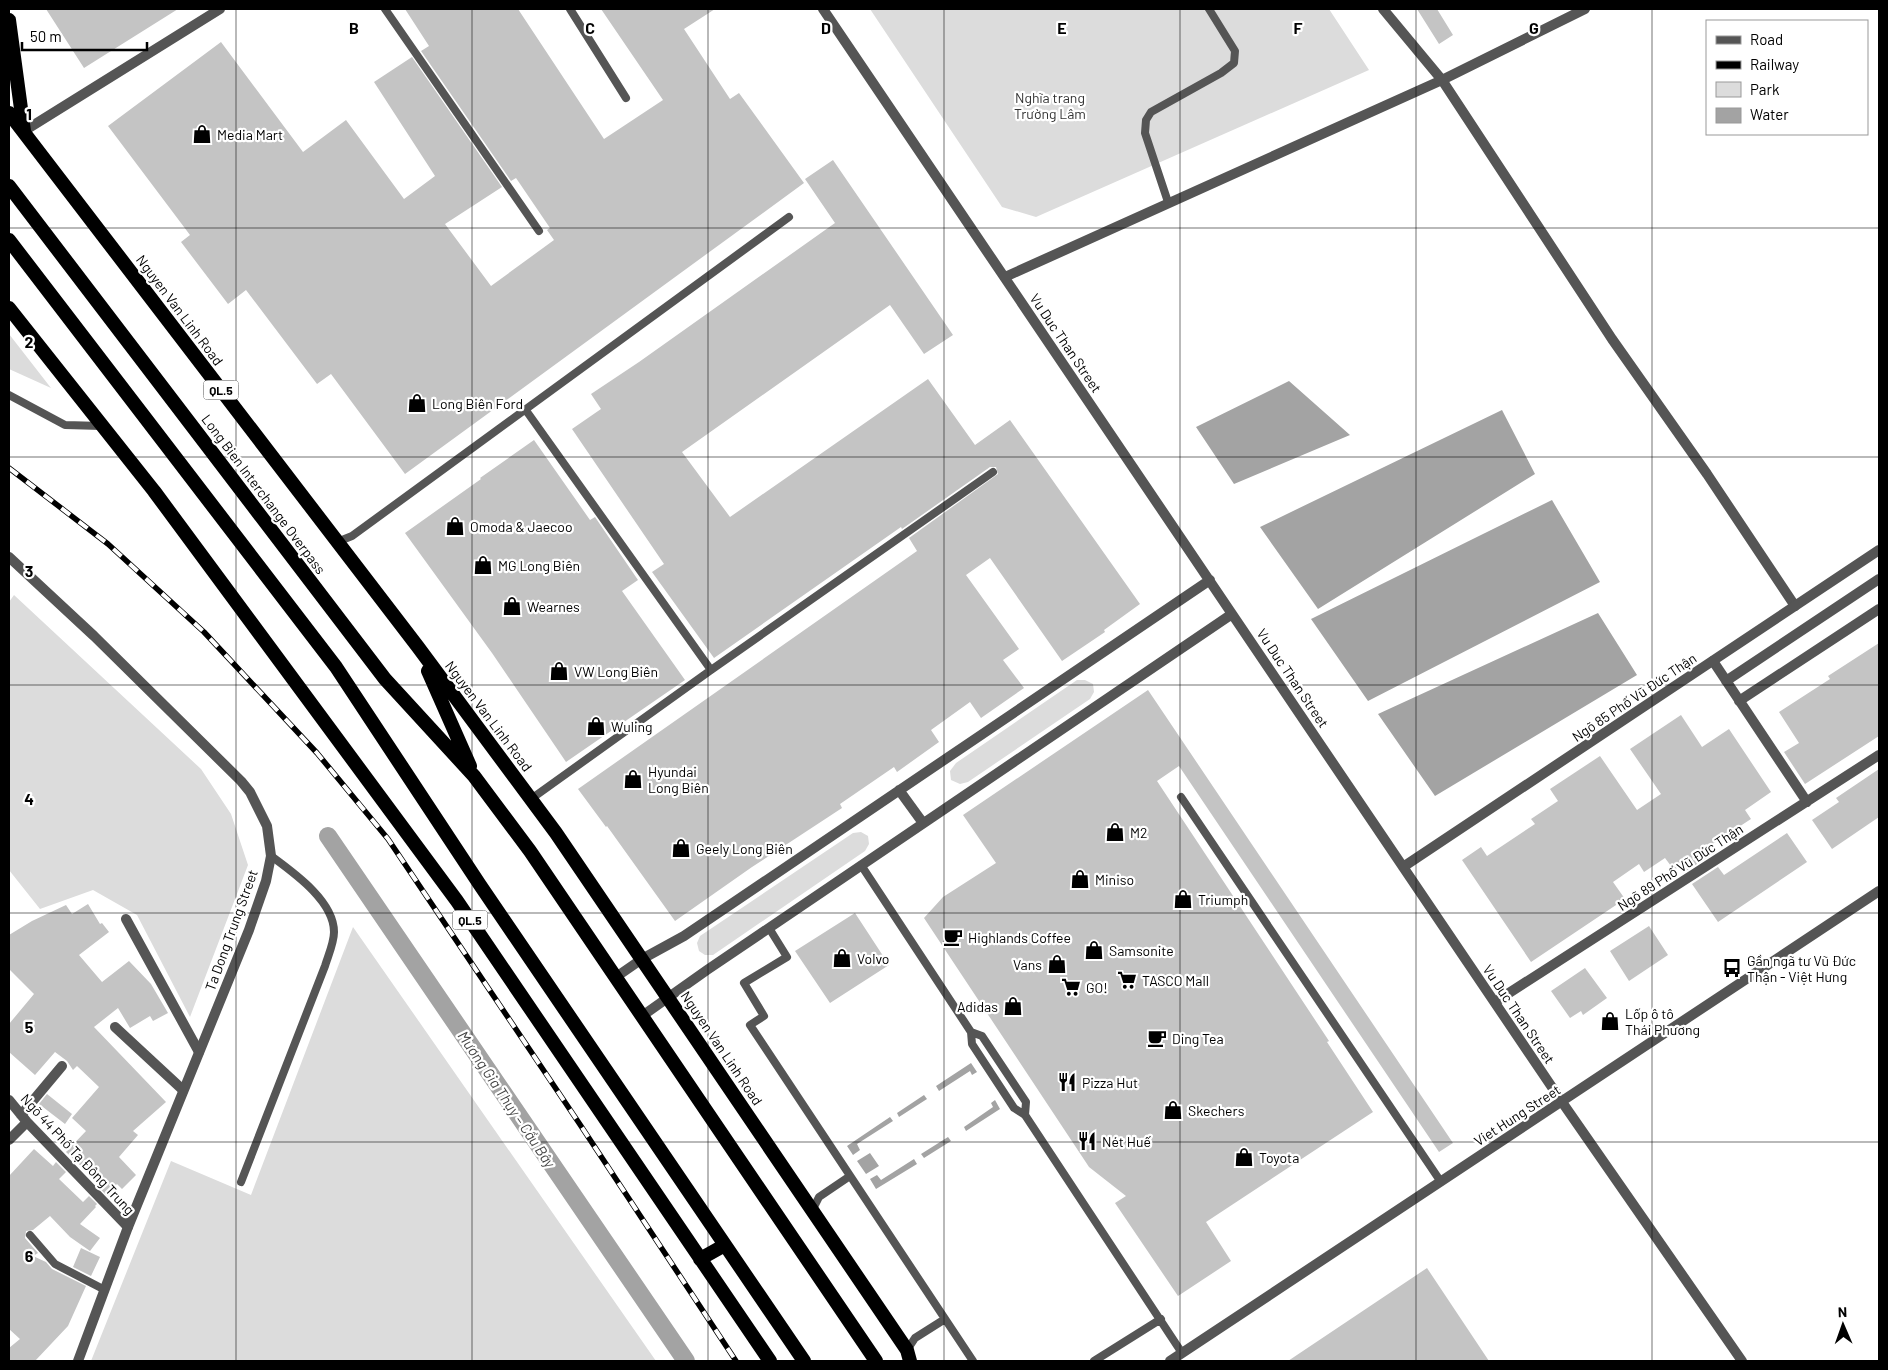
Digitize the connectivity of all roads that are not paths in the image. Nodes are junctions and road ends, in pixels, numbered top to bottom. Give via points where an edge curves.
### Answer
1 (220, 9) edge
2 (385, 9) edge
3 (570, 9) edge
4 (823, 9) edge
5 (1209, 9) edge
6 (1383, 9) edge
7 (1585, 9) edge
8 (9, 20) edge
9 (1442, 80) junction
10 (626, 98) dead end
11 (9, 113) edge
12 (24, 132) junction
13 (9, 186) edge
14 (1168, 202) junction
15 (789, 217) dead end
16 (539, 232) dead end
17 (9, 240) edge
18 (1004, 277) junction
19 (9, 308) edge
20 (9, 395) edge
21 (525, 409) junction
22 (102, 426) junction
23 (993, 472) dead end
24 (337, 542) junction
25 (1879, 550) edge
26 (9, 557) edge
27 (1879, 579) edge
28 (1210, 580) junction
29 (1795, 606) junction
30 (1879, 608) edge
31 (1232, 614) junction
32 (418, 647) junction
33 (1713, 660) junction
34 (710, 670) junction
35 (1726, 681) junction
36 (1739, 701) junction
37 (1879, 755) edge
38 (474, 776) junction
39 (899, 790) junction
40 (1181, 797) dead end
41 (531, 799) junction
42 (1807, 802) junction
43 (923, 823) junction
44 (271, 856) junction
45 (861, 865) junction
46 (1404, 867) junction
47 (1879, 891) edge
48 (126, 918) dead end
49 (769, 928) junction
50 (642, 959) junction
51 (616, 977) junction
52 (668, 998) junction
53 (1495, 1002) junction
54 (642, 1016) junction
55 (115, 1027) dead end
56 (971, 1032) junction
57 (199, 1052) junction
58 (62, 1066) dead end
59 (183, 1090) junction
60 (9, 1100) edge
61 (1562, 1102) junction
62 (1026, 1115) junction
63 (24, 1119) junction
64 (9, 1140) edge
65 (850, 1176) junction
66 (241, 1182) dead end
67 (1441, 1182) junction
68 (812, 1211) junction
69 (128, 1227) junction
70 (30, 1235) dead end
71 (725, 1245) junction
72 (700, 1259) junction
73 (105, 1290) junction
74 (945, 1319) junction
75 (1161, 1319) junction
76 (1182, 1352) junction
77 (909, 1356) edge
78 (78, 1361) edge
79 (770, 1361) edge
80 (804, 1361) edge
81 (876, 1361) edge
82 (973, 1361) edge
83 (1094, 1361) edge
84 (1170, 1361) edge
85 (1742, 1361) edge

1 - 12 street
2 - 16 lane
3 - 10 lane
4 - 18 street, Vu Duc Than Street
5 - 14 lane via 1235,51 1234,63 1151,112 1146,120 1145,134
6 - 9 street
7 - 9 street
8 - 12 highway
9 - 14 street
9 - 29 street via 1612,339
11 - 12 highway, Nguyen Van Linh Road / QL.5
12 - 24 highway, Nguyen Van Linh Road / QL.5
13 - 38 highway, Long Bien Interchange Overpass via 384,679
14 - 18 street
15 - 21 lane
17 - 71 highway, QL.5 via 336,667
18 - 28 street, Vu Duc Than Street
19 - 22 highway, QL.5
20 - 22 lane via 65,425
21 - 24 lane via 352,536
21 - 34 lane
22 - 72 highway, QL.5 via 457,901
23 - 34 lane
24 - 32 highway, Nguyen Van Linh Road / QL.5
25 - 29 street, Ngõ 85 Phố Vũ Đức Thận
26 - 44 street, Ta Dong Trung Street via 94,636 250,792 267,826
27 - 35 street
28 - 31 street, Vu Duc Than Street
28 - 39 street
29 - 33 street, Ngõ 85 Phố Vũ Đức Thận
30 - 36 street
31 - 43 street
31 - 46 street, Vu Duc Than Street
32 - 38 highway
32 - 41 highway, Nguyen Van Linh Road / QL.5
33 - 35 street
33 - 46 street, Ngõ 85 Phố Vũ Đức Thận
34 - 41 lane
35 - 36 street
36 - 42 street
37 - 42 street, Ngõ 89 Phố Vũ Đức Thận
38 - 51 highway
39 - 43 street
39 - 50 street via 684,936
40 - 67 lane
41 - 50 highway, Nguyen Van Linh Road / QL.5
42 - 53 street, Ngõ 89 Phố Vũ Đức Thận
43 - 45 street
44 - 57 street, Ta Dong Trung Street via 266,881
44 - 66 lane via 299,877 318,897 331,917 334,933 325,966
45 - 49 street
45 - 56 lane
46 - 53 street, Vu Duc Than Street
47 - 61 street, Viet Hung Street
48 - 57 street
49 - 52 street
49 - 65 lane via 787,957 744,983 764,1016 750,1025
50 - 51 street
50 - 52 highway, Nguyen Van Linh Road / QL.5
51 - 54 highway
52 - 54 street
52 - 68 highway, Nguyen Van Linh Road / QL.5
53 - 61 street, Vu Duc Than Street
54 - 81 highway
55 - 59 street
56 - 62 lane via 972,1044 1014,1108
56 - 62 lane via 982,1036 1026,1102
57 - 59 street, Ta Dong Trung Street
58 - 63 street
59 - 69 street, Ta Dong Trung Street
60 - 63 street, Ngõ 44 Phố Tạ Đông Trung
61 - 67 street, Viet Hung Street
61 - 85 street, Vu Duc Than Street
62 - 75 lane
63 - 64 street
63 - 69 street, Ngõ 44 Phố Tạ Đông Trung
65 - 68 lane via 819,1197
65 - 74 lane
67 - 76 street, Viet Hung Street
68 - 77 highway, Nguyen Van Linh Road / QL.5
69 - 73 street, Ta Dong Trung Street
70 - 73 lane via 55,1264
71 - 72 highway
71 - 80 highway, QL.5
72 - 79 highway, QL.5
73 - 78 street, Ta Dong Trung Street
74 - 77 lane via 915,1338
74 - 82 lane
75 - 76 lane
75 - 83 lane
76 - 84 street, Viet Hung Street

